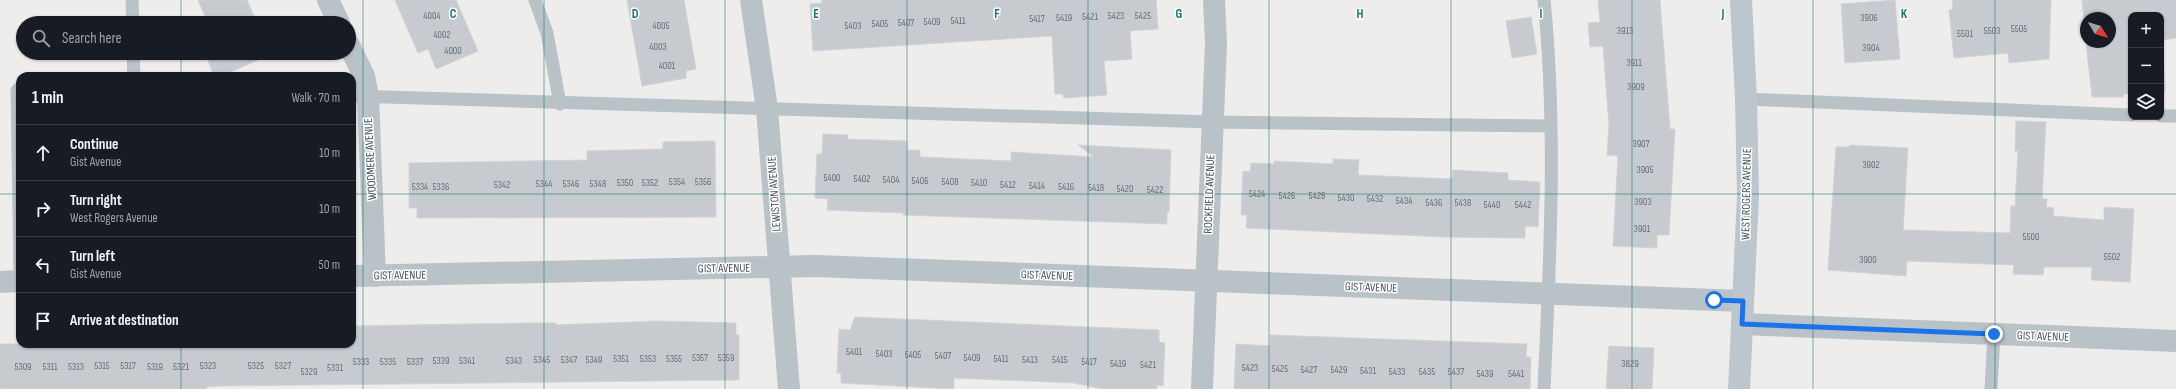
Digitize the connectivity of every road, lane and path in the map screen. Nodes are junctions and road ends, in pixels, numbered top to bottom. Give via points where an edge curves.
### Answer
1 (132, 0) edge
2 (328, 0) edge
3 (535, 0) edge
4 (751, 0) edge
5 (1214, 0) edge
6 (1544, 0) edge
7 (1741, 0) edge
8 (133, 16) edge
9 (336, 16) edge
10 (356, 59) edge
11 (134, 60) edge
12 (134, 72) edge
13 (360, 96) edge
14 (1746, 99) junction
15 (560, 104) junction
16 (768, 109) junction
17 (2128, 115) edge
18 (2164, 116) edge
19 (2176, 116) edge
20 (1212, 122) junction
21 (1551, 126) junction
22 (780, 266) junction
23 (356, 276) edge
24 (376, 276) junction
25 (1206, 281) junction
26 (0, 282) edge
27 (16, 282) edge
28 (1549, 293) junction
29 (1743, 301) junction
30 (1742, 324) junction
31 (1994, 334) junction
32 (2176, 341) edge
33 (789, 389) edge
34 (1202, 389) edge
35 (1544, 389) edge
36 (1739, 389) edge
37 (1991, 389) edge

1 - 8 lane
2 - 9 street
3 - 15 lane via 547,33
4 - 16 street, LEWISTON AVENUE
5 - 20 street, ROCKFIELD AVENUE via 1216,43
6 - 21 lane via 1550,60
7 - 14 street, WEST ROGERS AVENUE
10 - 13 street, WOODMERE AVENUE via 364,76
11 - 12 lane
13 - 15 lane
13 - 24 street, WOODMERE AVENUE
14 - 17 lane
14 - 29 street, WEST ROGERS AVENUE via 1748,196
15 - 16 lane
16 - 20 lane
16 - 22 street, LEWISTON AVENUE
18 - 19 lane
20 - 21 lane
20 - 25 street, ROCKFIELD AVENUE
21 - 28 lane
22 - 24 street, GIST AVENUE
22 - 25 street, GIST AVENUE
22 - 33 street, LEWISTON AVENUE
23 - 24 street, GIST AVENUE
25 - 28 street, GIST AVENUE
25 - 34 street, ROCKFIELD AVENUE
26 - 27 street
28 - 29 street, GIST AVENUE
28 - 35 lane
29 - 30 street, WEST ROGERS AVENUE
30 - 31 street, GIST AVENUE
30 - 36 street, WEST ROGERS AVENUE
31 - 32 street, GIST AVENUE
31 - 37 lane

